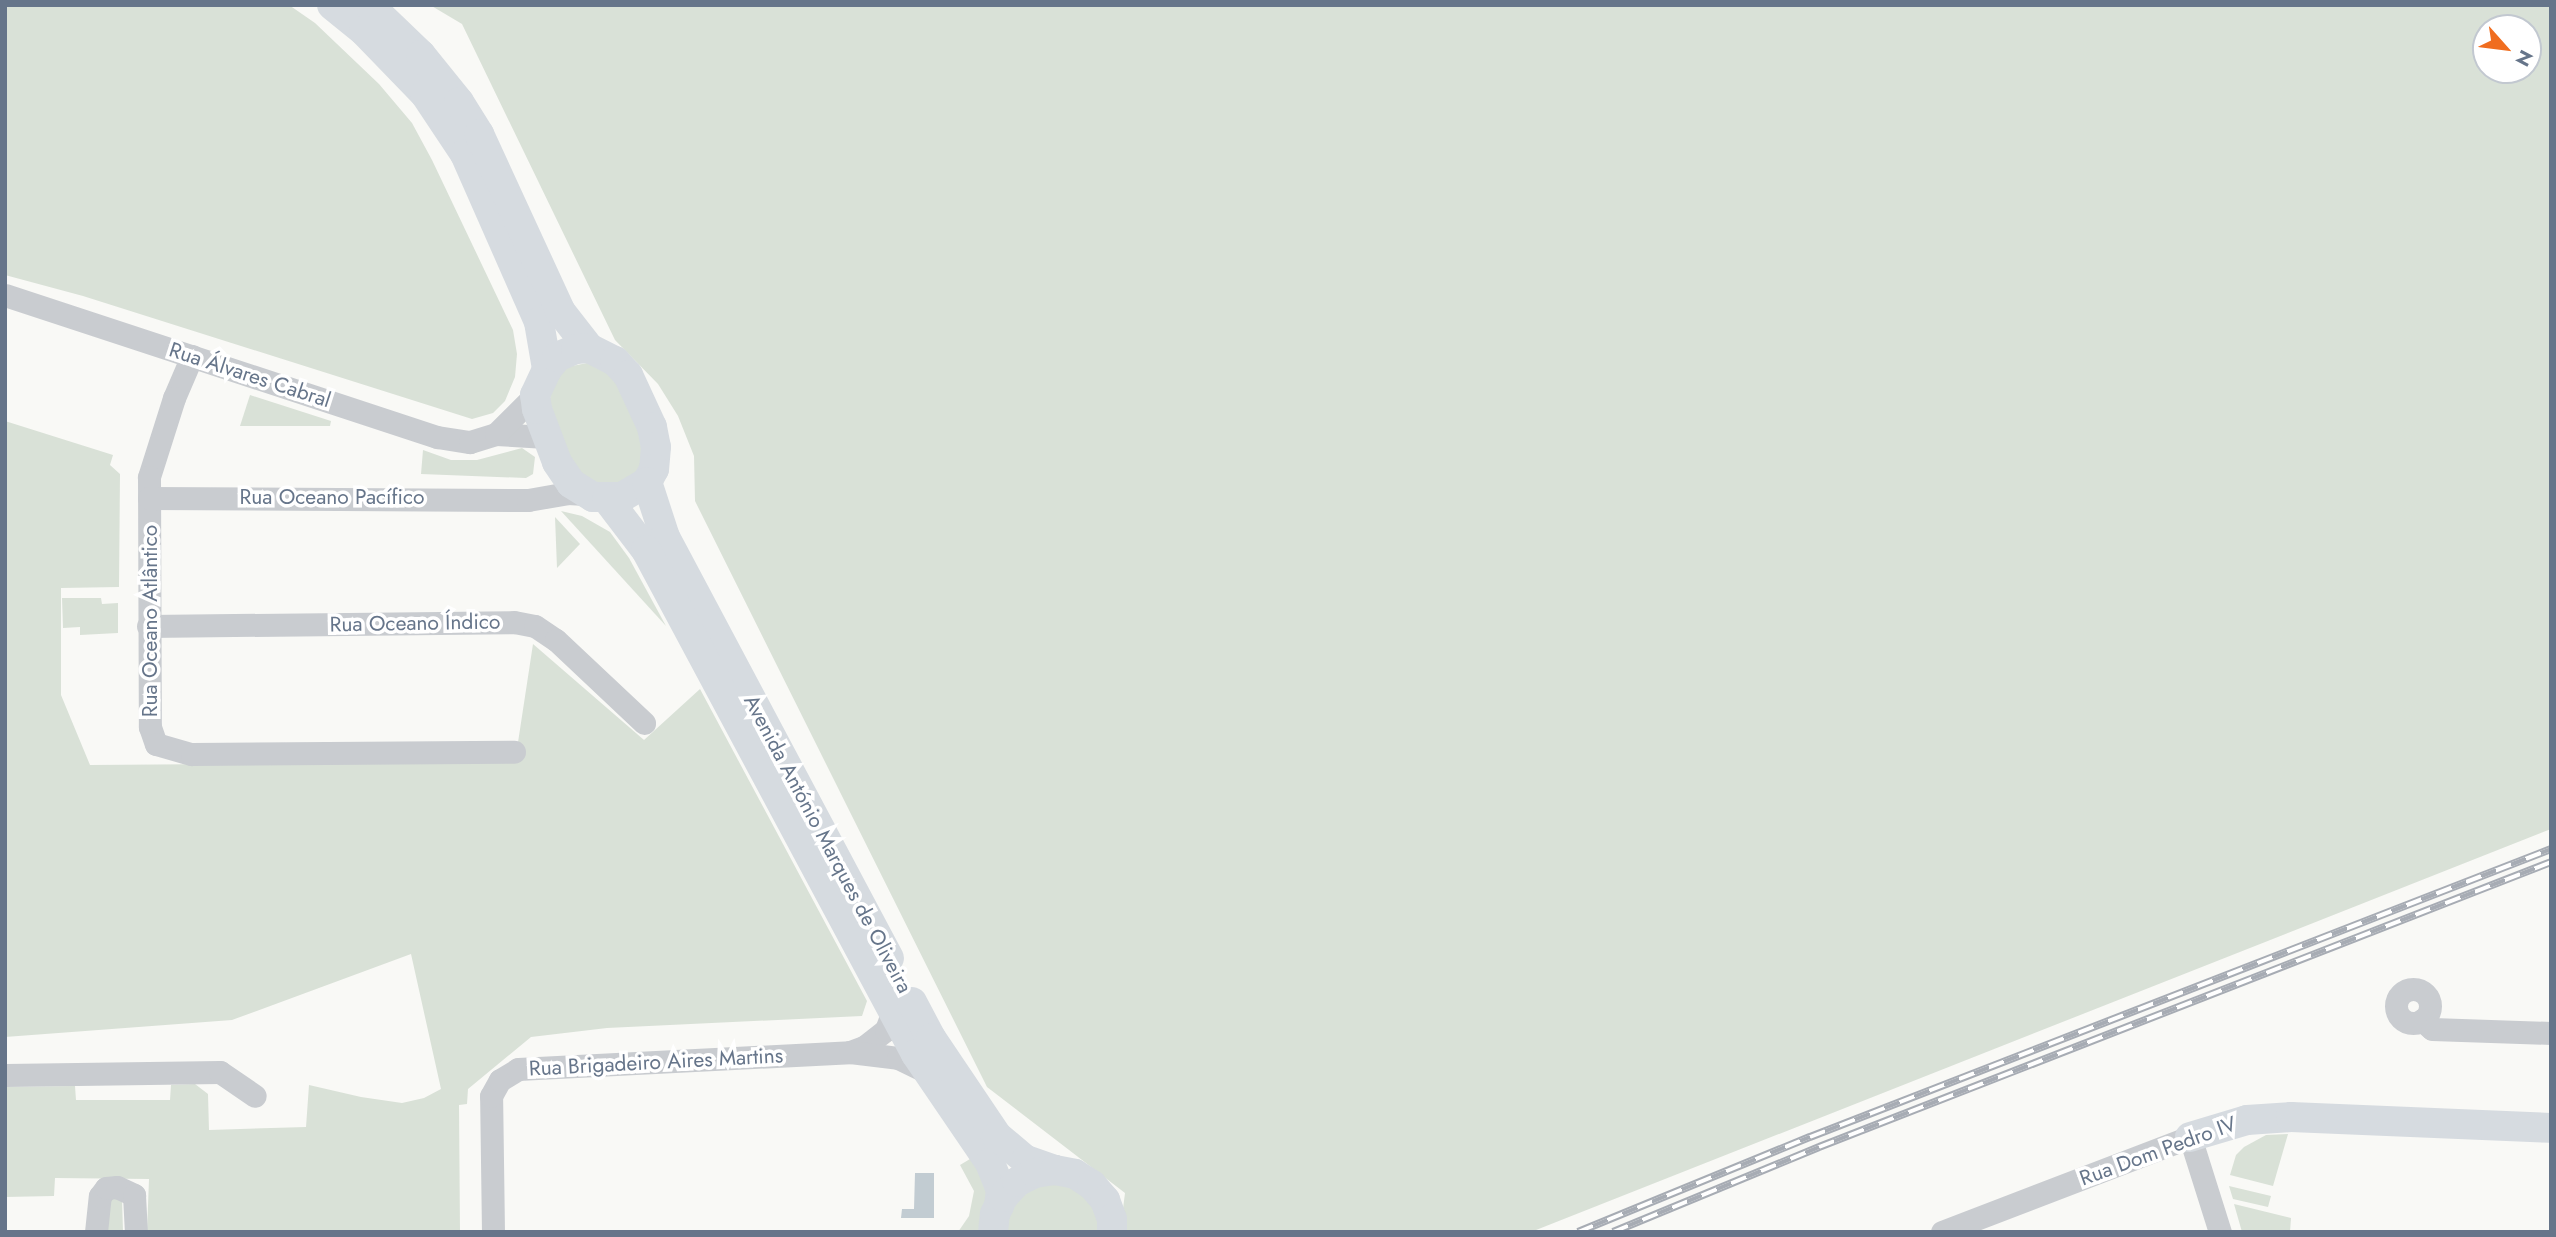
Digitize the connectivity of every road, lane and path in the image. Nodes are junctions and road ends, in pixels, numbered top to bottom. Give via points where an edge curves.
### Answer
1 (332, 5) edge
2 (369, 5) edge
3 (5, 295) edge
4 (589, 348) junction
5 (192, 356) junction
6 (541, 382) junction
7 (496, 435) junction
8 (551, 449) junction
9 (647, 482) junction
10 (596, 496) junction
11 (149, 498) junction
12 (514, 498) junction
13 (148, 626) junction
14 (644, 723) dead end
15 (514, 752) dead end
16 (900, 1020) junction
17 (2422, 1020) dead end
18 (2551, 1033) edge
19 (850, 1052) junction
20 (927, 1072) junction
21 (5, 1075) edge
22 (255, 1096) dead end
23 (2551, 1128) edge
24 (2190, 1137) junction
25 (1055, 1170) junction
26 (996, 1219) edge
27 (96, 1232) edge
28 (136, 1232) edge
29 (493, 1232) edge
30 (1112, 1232) edge
31 (1942, 1232) edge
32 (2220, 1232) edge

1 - 6 main road, Avenida António Marques de Oliveira via 425,94 465,154 538,322
2 - 4 main road via 413,46 459,102 479,134 561,312
3 - 5 street, Rua Álvares Cabral
4 - 6 main road via 566,352
4 - 9 main road via 615,360 640,398 656,447 654,469
5 - 7 street, Rua Álvares Cabral via 437,437 470,442
5 - 11 street, Rua Oceano Atlântico via 149,477
6 - 7 street
6 - 8 main road, Avenida António Marques de Oliveira
7 - 8 street, Rua Álvares Cabral
8 - 10 main road, Avenida António Marques de Oliveira via 571,483
8 - 12 street, Rua Oceano Pacífico via 545,482
9 - 10 main road via 622,497
9 - 16 main road, Avenida António Marques de Oliveira via 664,537
10 - 12 street, Rua Oceano Pacífico via 567,493
10 - 16 main road, Avenida António Marques de Oliveira via 646,550
11 - 12 street, Rua Oceano Pacífico
11 - 13 street, Rua Oceano Atlântico
13 - 14 street, Rua Oceano Índico via 525,624 556,640
13 - 15 street, Rua Oceano Atlântico via 150,727 156,744 177,752
16 - 19 street, Rua Brigadeiro Aires Martins
16 - 20 main road
16 - 25 main road, Avenida António Marques de Oliveira via 997,1136 1026,1160
17 - 18 street via 2432,1029
19 - 20 street, Rua Brigadeiro Aires Martins via 898,1058
19 - 29 street, Rua Brigadeiro Aires Martins via 518,1069 494,1089
20 - 26 main road via 990,1163 1001,1191
21 - 22 street via 220,1072
23 - 24 main road, Rua Dom Pedro IV via 2291,1116 2247,1120
24 - 31 street, Rua Dom Pedro IV
24 - 32 street
25 - 26 main road via 1017,1182
25 - 30 main road, Avenida António Marques de Oliveira via 1075,1174 1092,1185 1105,1200
27 - 28 street via 100,1196 106,1188 117,1186 134,1195

